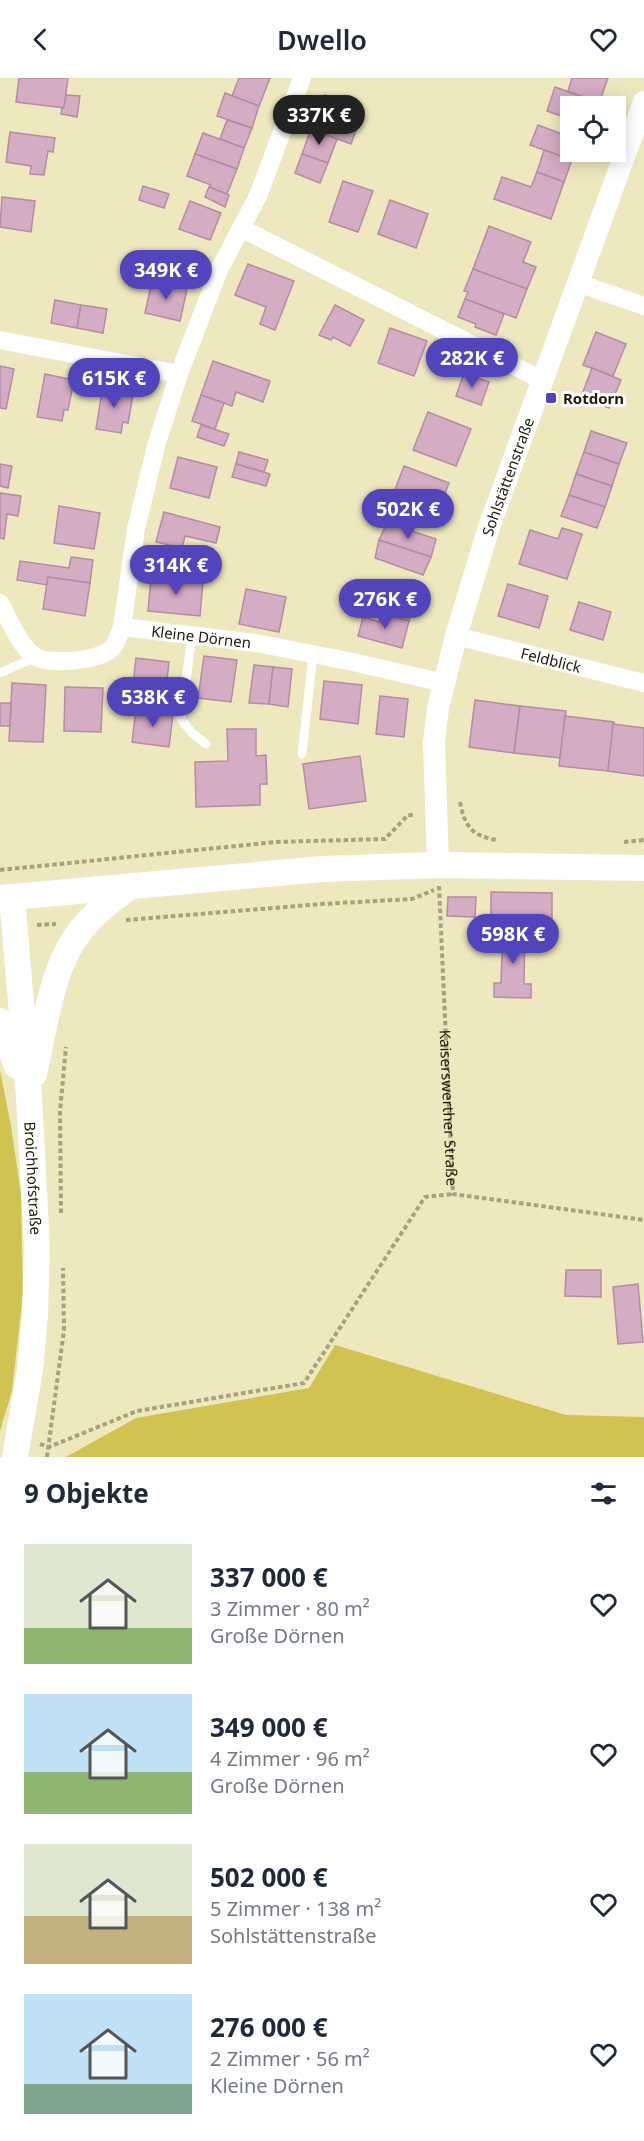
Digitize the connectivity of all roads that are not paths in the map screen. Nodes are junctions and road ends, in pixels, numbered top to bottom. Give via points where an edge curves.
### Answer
1 (302, 78) edge
2 (644, 102) edge
3 (241, 228) junction
4 (579, 283) junction
5 (644, 306) edge
6 (0, 340) edge
7 (178, 374) junction
8 (542, 381) junction
9 (0, 603) edge
10 (122, 627) junction
11 (192, 635) junction
12 (456, 636) junction
13 (313, 654) junction
14 (36, 657) junction
15 (0, 673) edge
16 (444, 683) junction
17 (644, 683) edge
18 (206, 744) dead end
19 (302, 754) dead end
20 (644, 868) edge
21 (439, 876) junction
22 (129, 888) junction
23 (6, 898) edge
24 (0, 1022) edge
25 (28, 1098) junction
26 (17, 1447) edge

1 - 3 street via 258,196
2 - 4 street, Sohlstättenstraße
3 - 7 street via 219,270
3 - 8 street
4 - 5 street
4 - 8 street, Sohlstättenstraße
6 - 7 street
7 - 10 street via 136,529
8 - 12 street, Sohlstättenstraße via 489,527
9 - 14 street via 25,647
10 - 11 street, Kleine Dörnen
10 - 14 street via 112,649 91,658
11 - 13 street, Kleine Dörnen
11 - 18 lane via 181,719
12 - 16 street, Sohlstättenstraße
12 - 17 street, Feldblick
13 - 16 street, Kleine Dörnen
13 - 19 lane
14 - 15 lane
16 - 21 street, Sohlstättenstraße via 434,742
20 - 21 main road
21 - 22 main road via 322,869
22 - 23 main road
22 - 25 main road via 105,903 69,947 56,977
23 - 25 main road, Broichhofstraße
24 - 25 main road
25 - 26 main road, Broichhofstraße via 37,1248 35,1316

